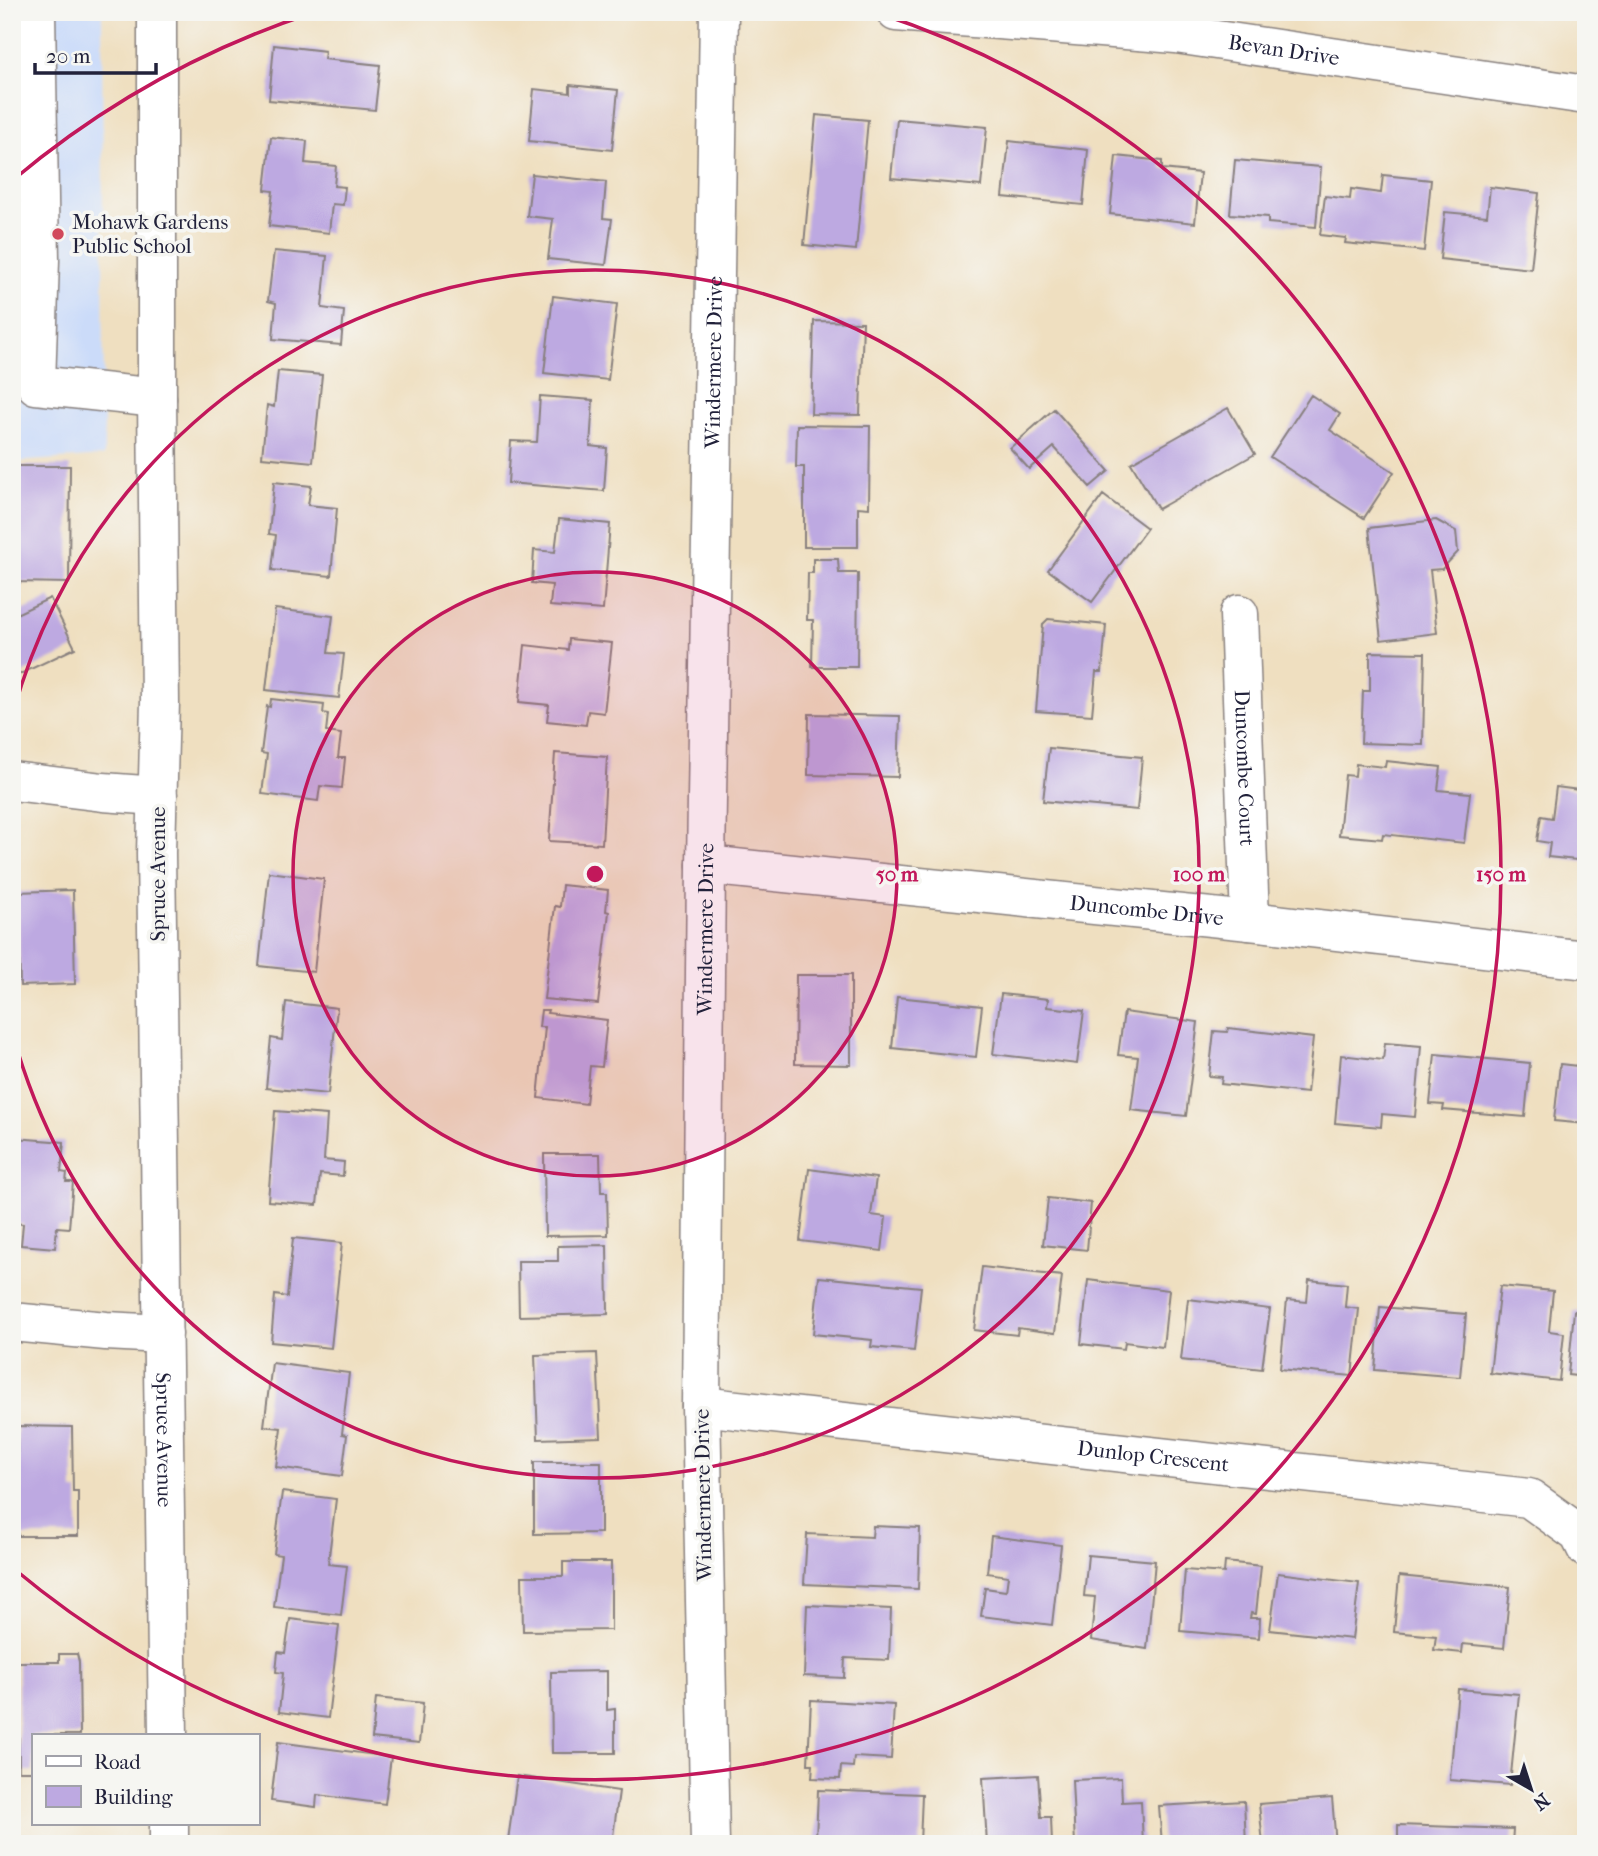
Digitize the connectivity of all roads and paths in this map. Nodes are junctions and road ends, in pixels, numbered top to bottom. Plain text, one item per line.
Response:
1 (36, 12) edge
2 (157, 12) edge
3 (719, 12) edge
4 (896, 12) edge
5 (1176, 23) edge
6 (1586, 95) edge
7 (26, 388) edge
8 (157, 398) junction
9 (1239, 614) dead end
10 (12, 781) edge
11 (158, 796) junction
12 (705, 865) junction
13 (1250, 921) junction
14 (1586, 960) edge
15 (12, 1322) edge
16 (163, 1334) junction
17 (701, 1406) junction
18 (1586, 1548) edge
19 (168, 1734) edge
20 (169, 1825) edge
21 (169, 1844) edge
22 (710, 1844) edge

1 - 7 street
2 - 8 street, Spruce Avenue
3 - 12 street, Windermere Drive
4 - 5 street, Bevan Drive
5 - 6 street, Bevan Drive
7 - 8 street
8 - 11 street, Spruce Avenue
9 - 13 street, Duncombe Court
10 - 11 street
11 - 16 street, Spruce Avenue
12 - 13 street, Duncombe Drive
12 - 17 street, Windermere Drive
13 - 14 street, Duncombe Drive
15 - 16 street
16 - 19 street, Spruce Avenue
17 - 18 street, Dunlop Crescent
17 - 22 street, Windermere Drive
20 - 21 street

